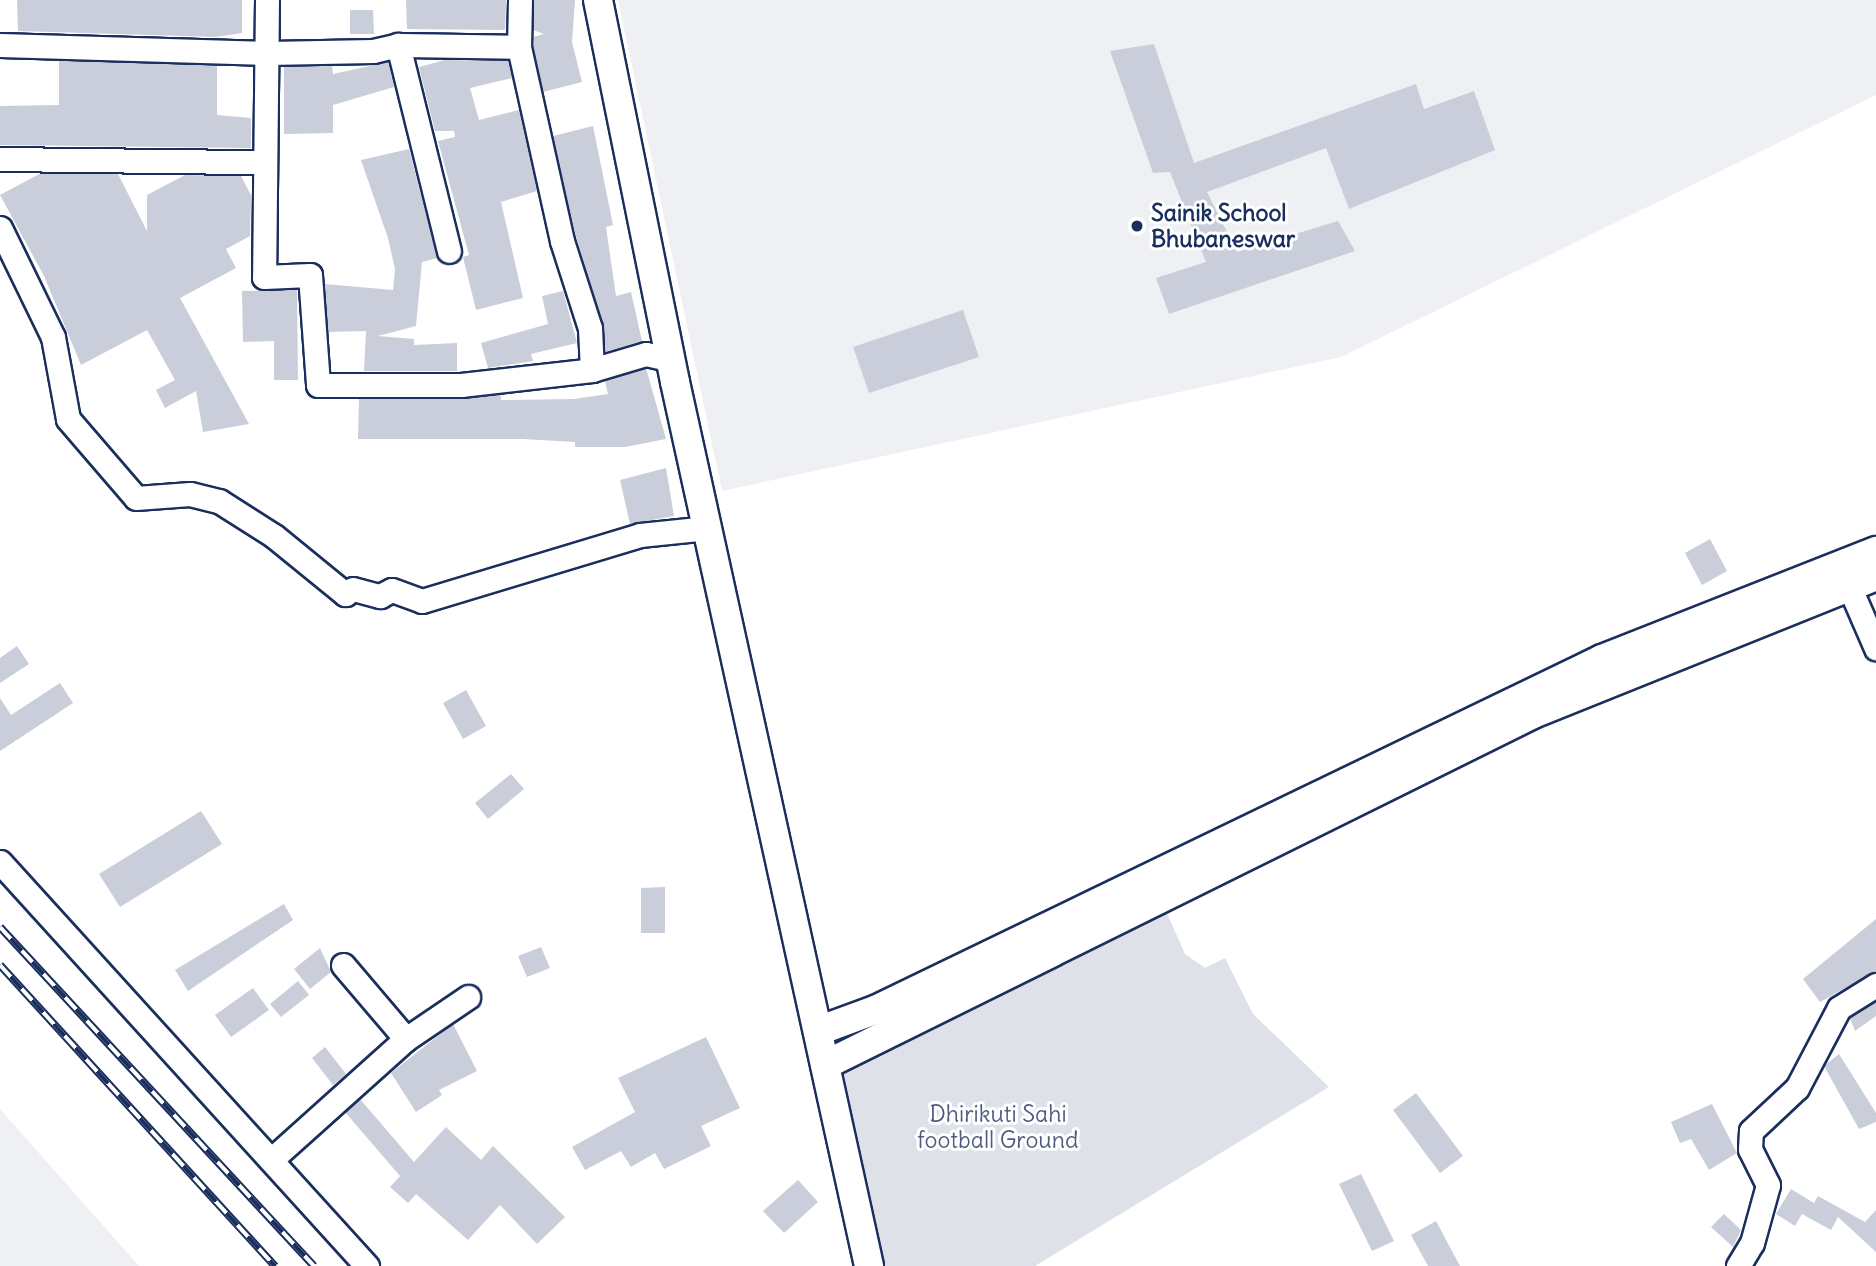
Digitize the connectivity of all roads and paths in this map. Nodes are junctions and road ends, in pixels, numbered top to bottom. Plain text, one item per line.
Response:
1 (267, 0) edge
2 (520, 0) edge
3 (598, 0) edge
4 (398, 45) junction
5 (0, 46) edge
6 (519, 47) junction
7 (268, 53) junction
8 (0, 159) edge
9 (263, 162) junction
10 (0, 228) edge
11 (449, 251) dead end
12 (671, 360) junction
13 (592, 370) junction
14 (708, 528) junction
15 (1876, 551) edge
16 (1876, 576) edge
17 (1849, 586) junction
18 (1876, 649) edge
19 (0, 862) edge
20 (343, 964) dead end
21 (1876, 985) edge
22 (468, 997) dead end
23 (818, 1031) junction
24 (406, 1039) junction
25 (825, 1066) junction
26 (271, 1160) junction
27 (368, 1266) edge
28 (869, 1266) edge
29 (1738, 1266) edge

1 - 7 street
2 - 6 street
3 - 12 street
4 - 6 street
4 - 7 street
4 - 11 street
5 - 7 street
6 - 13 street
7 - 9 street
8 - 9 street
9 - 13 street
10 - 14 street
12 - 13 street
12 - 14 street
14 - 23 street
15 - 23 street
16 - 17 street
17 - 18 street
17 - 25 street
19 - 26 street
20 - 24 street
21 - 29 street
22 - 24 street
23 - 25 street
24 - 26 street
25 - 28 street
26 - 27 street

